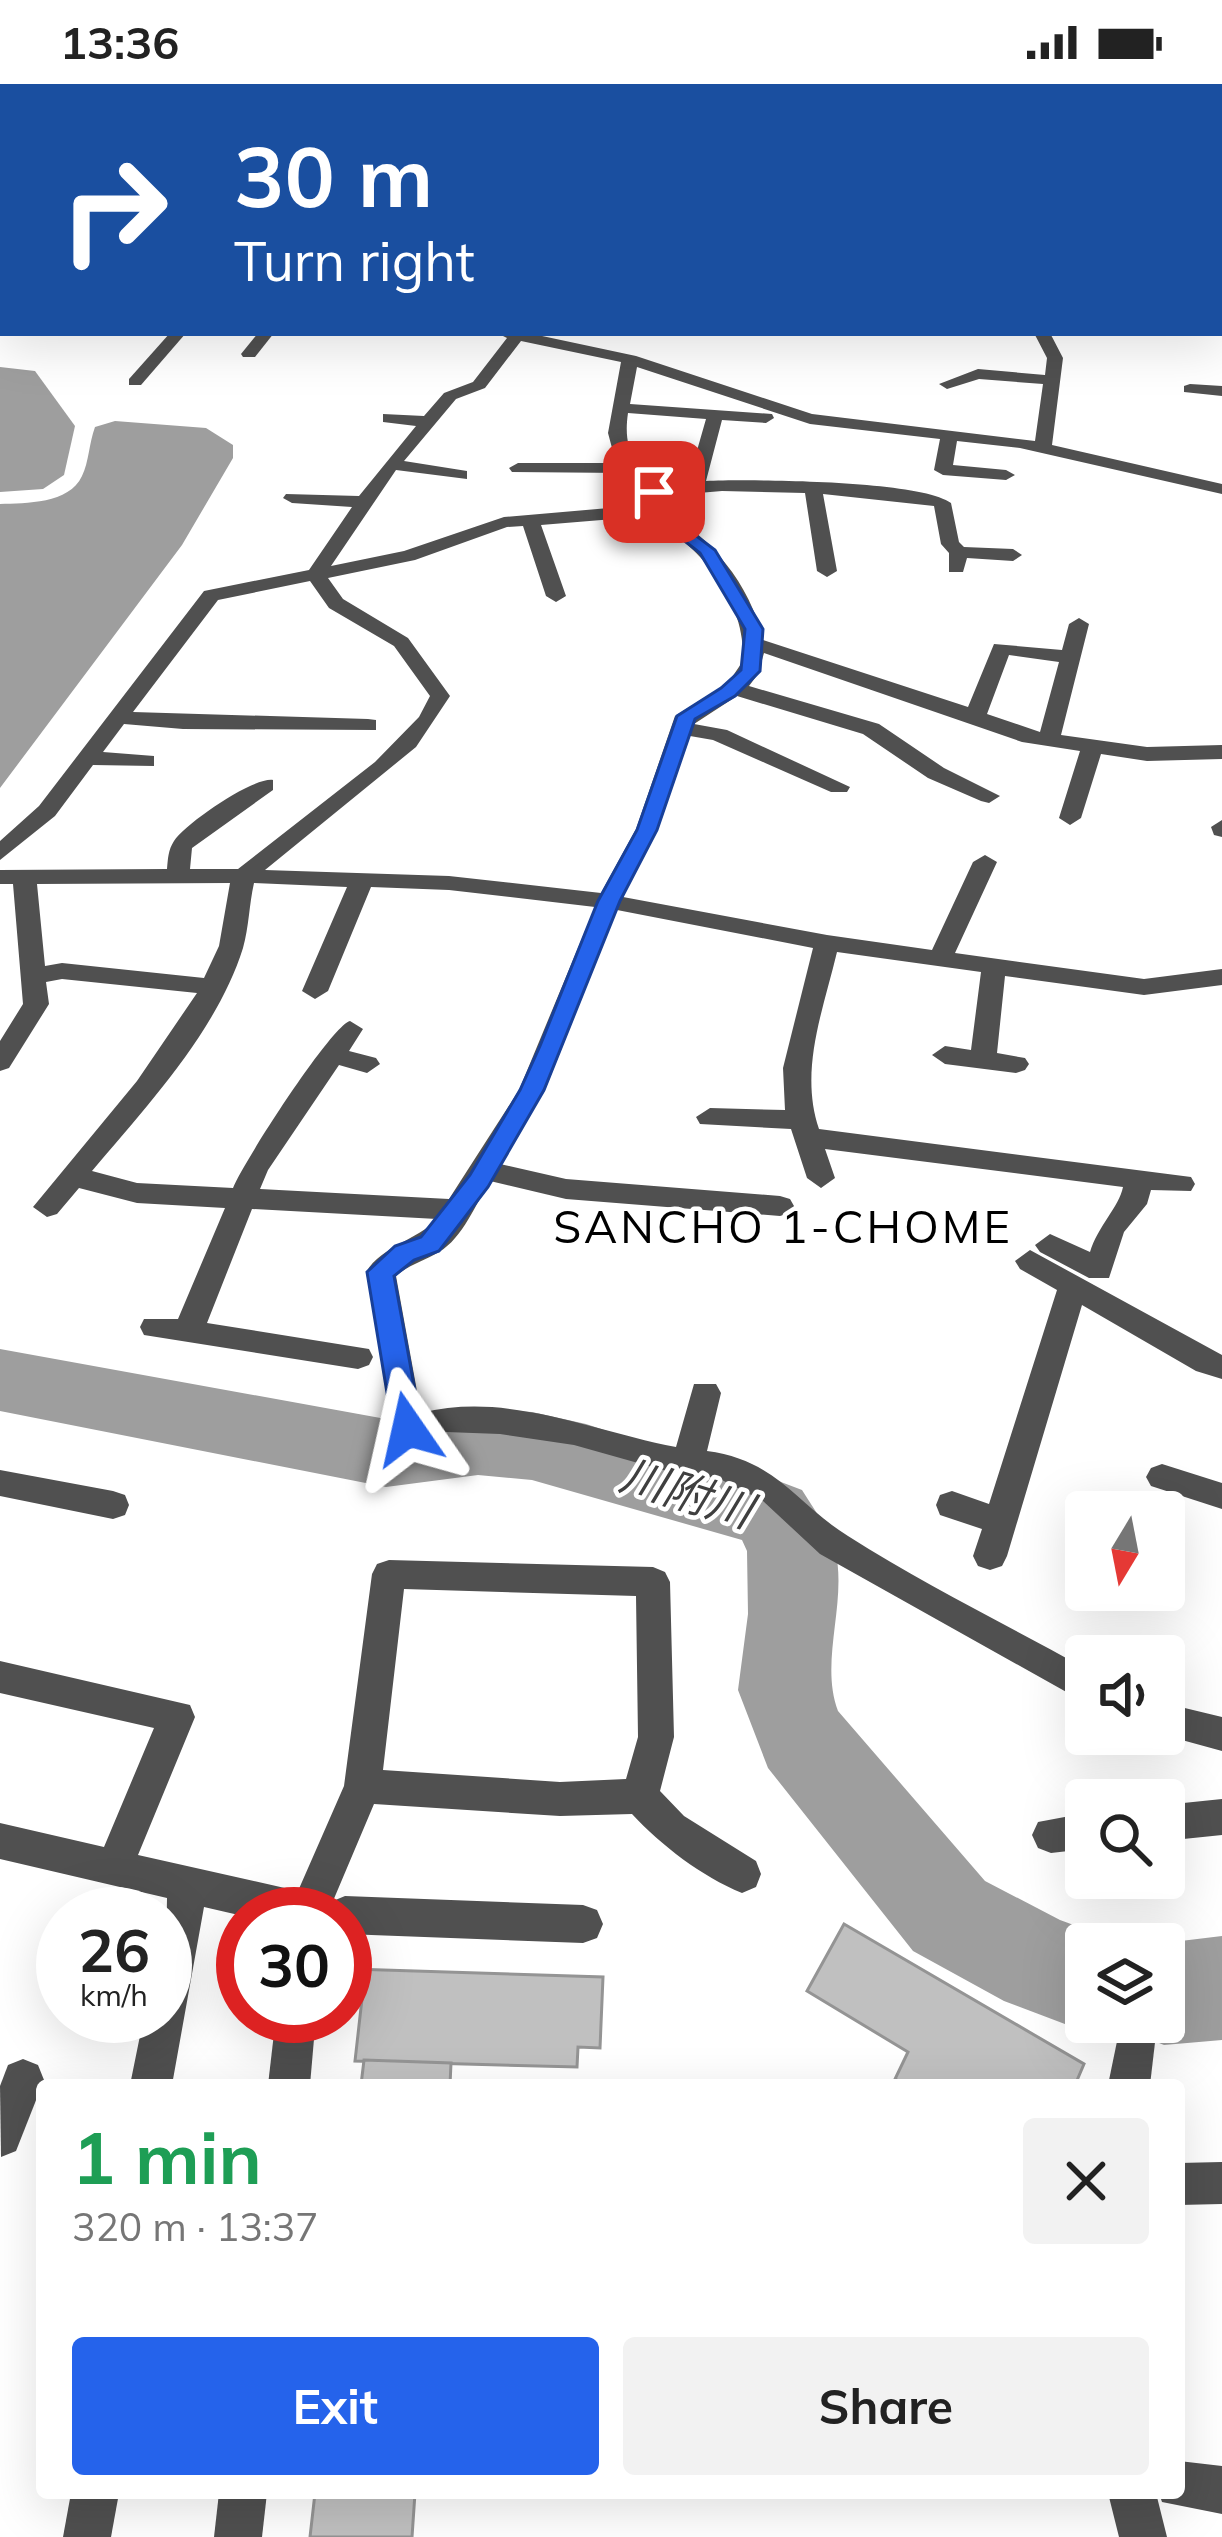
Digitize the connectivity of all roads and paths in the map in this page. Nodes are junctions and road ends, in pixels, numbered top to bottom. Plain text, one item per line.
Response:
1 (175, 336) edge
2 (264, 336) edge
3 (510, 336) edge
4 (1044, 336) edge
5 (554, 337) edge
6 (620, 348) edge
7 (249, 354) dead end
8 (1050, 380) junction
9 (161, 384) dead end
10 (946, 385) dead end
11 (1190, 389) dead end
12 (1222, 391) edge
13 (622, 408) junction
14 (715, 415) junction
15 (389, 418) dead end
16 (810, 419) junction
17 (430, 422) junction
18 (949, 436) junction
19 (1043, 447) junction
20 (395, 465) junction
21 (624, 468) junction
22 (518, 469) dead end
23 (461, 475) dead end
24 (1006, 475) dead end
25 (696, 485) junction
26 (813, 489) junction
27 (1222, 489) edge
28 (292, 498) dead end
29 (653, 501) junction
30 (364, 502) junction
31 (530, 520) junction
32 (1013, 555) dead end
33 (827, 571) dead end
34 (317, 572) junction
35 (546, 588) dead end
36 (1079, 624) dead end
37 (755, 644) junction
38 (1071, 658) junction
39 (733, 688) junction
40 (119, 717) junction
41 (975, 718) junction
42 (368, 725) dead end
43 (682, 728) junction
44 (1049, 740) junction
45 (1092, 746) junction
46 (1222, 752) edge
47 (88, 758) junction
48 (146, 761) dead end
49 (265, 785) dead end
50 (839, 787) dead end
51 (989, 796) dead end
52 (1070, 818) dead end
53 (0, 853) edge
54 (985, 862) dead end
55 (12, 876) edge
56 (178, 876) junction
57 (244, 876) junction
58 (362, 880) junction
59 (609, 901) junction
60 (827, 943) junction
61 (940, 958) junction
62 (994, 966) junction
63 (34, 976) junction
64 (1222, 977) edge
65 (212, 987) junction
66 (315, 991) dead end
67 (350, 1029) dead end
68 (332, 1055) junction
69 (945, 1055) dead end
70 (983, 1060) junction
71 (0, 1062) edge
72 (367, 1064) dead end
73 (1016, 1064) dead end
74 (710, 1117) dead end
75 (805, 1129) junction
76 (485, 1170) junction
77 (72, 1176) junction
78 (821, 1178) dead end
79 (1138, 1178) junction
80 (1181, 1184) dead end
81 (240, 1198) junction
82 (780, 1206) dead end
83 (47, 1207) dead end
84 (458, 1210) junction
85 (1072, 1286) junction
86 (155, 1327) dead end
87 (188, 1332) junction
88 (358, 1357) dead end
89 (1222, 1367) edge
90 (704, 1393) dead end
91 (688, 1462) junction
92 (1162, 1477) dead end
93 (0, 1483) edge
94 (1222, 1496) edge
95 (952, 1505) dead end
96 (89, 1508) dead end
97 (1001, 1522) junction
98 (990, 1556) dead end
99 (1065, 1675) edge
100 (0, 1677) edge
101 (1185, 1724) edge
102 (1222, 1734) edge
103 (362, 1786) junction
104 (640, 1796) junction
105 (1222, 1817) edge
106 (1185, 1821) edge
107 (0, 1840) edge
108 (114, 1868) junction
109 (742, 1874) dead end
110 (189, 1884) junction
111 (188, 1887) edge
112 (328, 1887) edge
113 (216, 1890) edge
114 (372, 1916) edge
115 (583, 1924) dead end
116 (159, 2043) edge
117 (293, 2043) edge
118 (1135, 2043) edge
119 (152, 2079) edge
120 (290, 2079) edge
121 (1130, 2079) edge
122 (22, 2080) edge
123 (1, 2136) edge
124 (1222, 2183) edge
125 (1185, 2184) edge
126 (1185, 2487) edge
127 (1222, 2490) edge
128 (94, 2499) edge
129 (242, 2499) edge
130 (1134, 2499) edge
131 (87, 2537) edge
132 (238, 2537) edge
133 (1143, 2537) edge

1 - 9 street
2 - 7 street
3 - 17 street
4 - 8 street
5 - 6 street
6 - 13 street
6 - 16 street
8 - 10 street
8 - 19 street
11 - 12 street
13 - 14 street
13 - 21 street
14 - 16 street
14 - 25 street
15 - 17 street
16 - 18 street
17 - 20 street
18 - 19 street
18 - 24 street
19 - 27 street
20 - 23 street
20 - 30 street
21 - 22 street
21 - 29 street
25 - 26 street
25 - 29 street
26 - 32 street
26 - 33 street
28 - 30 street
29 - 31 street
29 - 37 street
30 - 34 street
31 - 34 street
31 - 35 street
34 - 40 street
34 - 57 street
36 - 38 street
37 - 39 street
37 - 41 street
38 - 41 street
38 - 44 street
39 - 43 street
39 - 51 street
40 - 42 street
40 - 47 street
41 - 44 street
43 - 50 street
43 - 59 street
44 - 45 street
45 - 46 street
45 - 52 street
47 - 48 street
47 - 53 street
49 - 56 street
54 - 61 street
55 - 56 street
55 - 63 street
56 - 57 street
57 - 58 street
57 - 65 street
58 - 59 street
58 - 66 street
59 - 60 street
59 - 76 street
60 - 61 street
60 - 75 street
61 - 62 street
62 - 64 street
62 - 70 street
63 - 65 street
63 - 71 street
65 - 77 street
67 - 68 street
68 - 72 street
68 - 81 street
69 - 70 street
70 - 73 street
74 - 75 street
75 - 78 street
75 - 79 street
76 - 82 street
76 - 84 street
77 - 81 street
77 - 83 street
79 - 80 street
79 - 85 street
81 - 84 street
81 - 87 street
84 - 91 street
85 - 89 street
85 - 97 street
86 - 87 street
87 - 88 street
90 - 91 street
91 - 99 street
92 - 94 street
93 - 96 street
95 - 97 street
97 - 98 street
100 - 108 street
101 - 102 street
103 - 104 street
103 - 104 street
103 - 112 street
104 - 109 street
105 - 106 street
107 - 108 street
108 - 110 street
110 - 111 street
110 - 113 street
114 - 115 street
116 - 119 street
117 - 120 street
118 - 121 street
122 - 123 street
124 - 125 street
126 - 127 street
128 - 131 street
129 - 132 street
130 - 133 street

